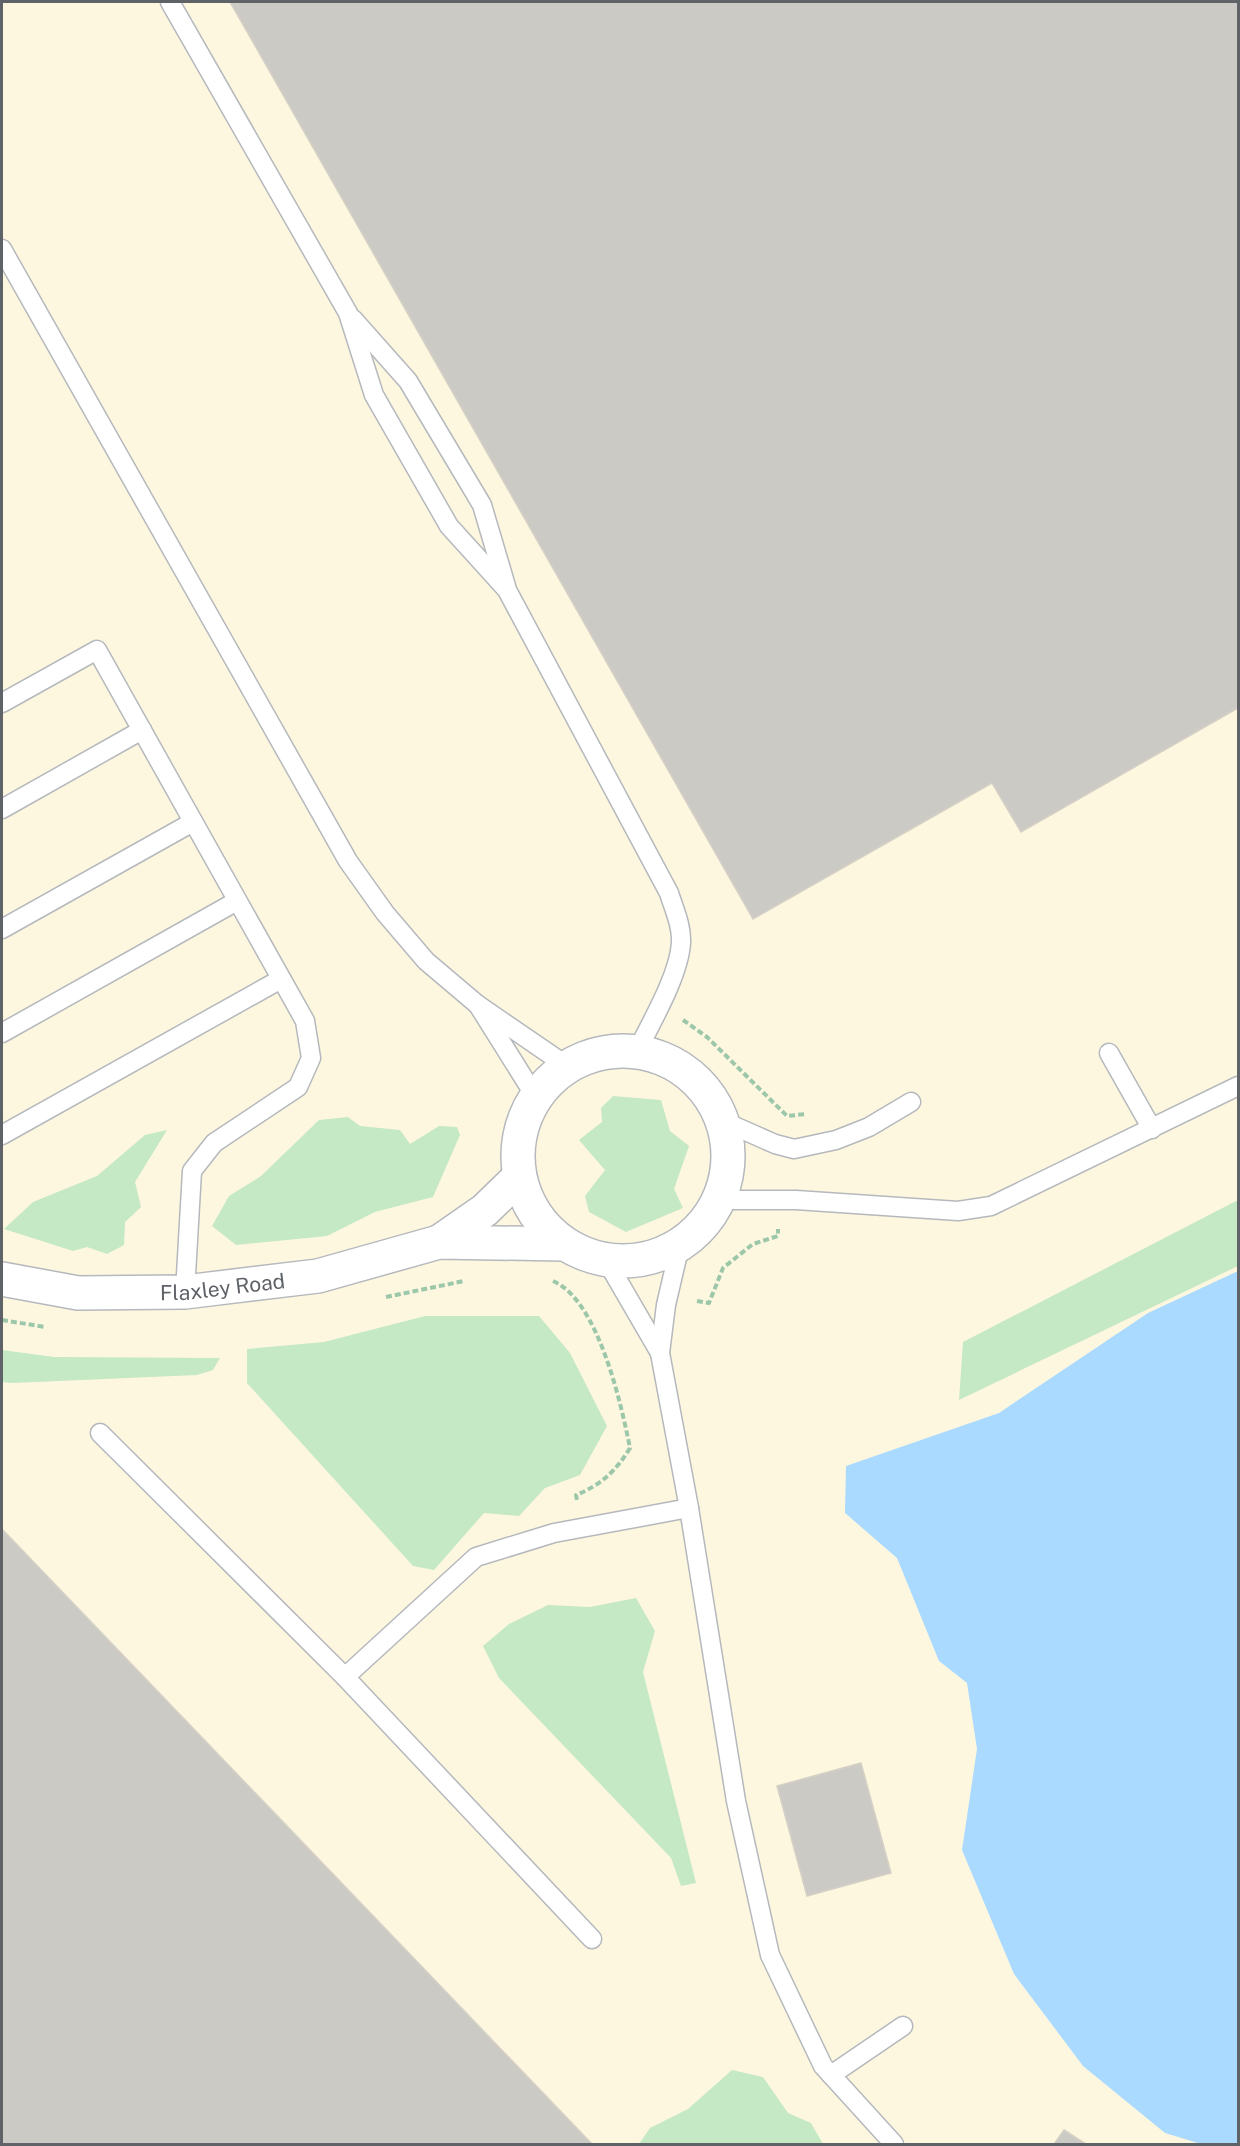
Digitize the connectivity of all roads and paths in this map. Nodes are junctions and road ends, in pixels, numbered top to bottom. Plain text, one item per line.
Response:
1 (170, 2) edge
2 (2, 249) edge
3 (348, 313) junction
4 (507, 590) junction
5 (2, 703) edge
6 (142, 730) junction
7 (2, 809) edge
8 (193, 822) junction
9 (237, 901) junction
10 (2, 929) edge
11 (281, 979) junction
12 (478, 1005) junction
13 (678, 1017) dead end
14 (2, 1033) edge
15 (637, 1051) junction
16 (1109, 1053) dead end
17 (567, 1066) junction
18 (1239, 1086) edge
19 (535, 1096) junction
20 (911, 1102) dead end
21 (813, 1114) dead end
22 (723, 1121) junction
23 (1152, 1129) junction
24 (2, 1135) edge
25 (519, 1177) junction
26 (720, 1200) junction
27 (778, 1221) dead end
28 (439, 1242) junction
29 (564, 1244) junction
30 (680, 1245) junction
31 (606, 1260) junction
32 (2, 1279) edge
33 (468, 1280) dead end
34 (551, 1280) dead end
35 (185, 1292) junction
36 (377, 1299) dead end
37 (693, 1300) dead end
38 (2, 1320) edge
39 (47, 1327) dead end
40 (660, 1353) junction
41 (100, 1433) dead end
42 (576, 1495) dead end
43 (688, 1508) junction
44 (345, 1677) junction
45 (592, 1939) dead end
46 (903, 2026) dead end
47 (831, 2075) junction
48 (894, 2145) edge

1 - 3 lane
2 - 12 lane
3 - 4 lane
3 - 4 lane
4 - 15 lane
5 - 6 lane
6 - 7 lane
6 - 8 lane
8 - 9 lane
8 - 10 lane
9 - 11 lane
9 - 14 lane
11 - 24 lane
11 - 35 lane
12 - 17 lane
12 - 19 lane
13 - 21 path
15 - 17 street
15 - 22 street
16 - 23 lane
17 - 19 street
18 - 23 lane
19 - 25 street
20 - 22 lane
22 - 26 street
23 - 26 lane
25 - 28 street
25 - 29 street
26 - 30 street
27 - 37 path
28 - 29 street
28 - 35 street, Flaxley Road
29 - 31 street
30 - 31 street
30 - 40 lane
31 - 40 lane
32 - 35 street, Flaxley Road
33 - 36 path
34 - 42 path
38 - 39 path
40 - 43 lane
41 - 44 lane
43 - 44 lane
43 - 47 lane
44 - 45 lane
46 - 47 lane
47 - 48 lane

